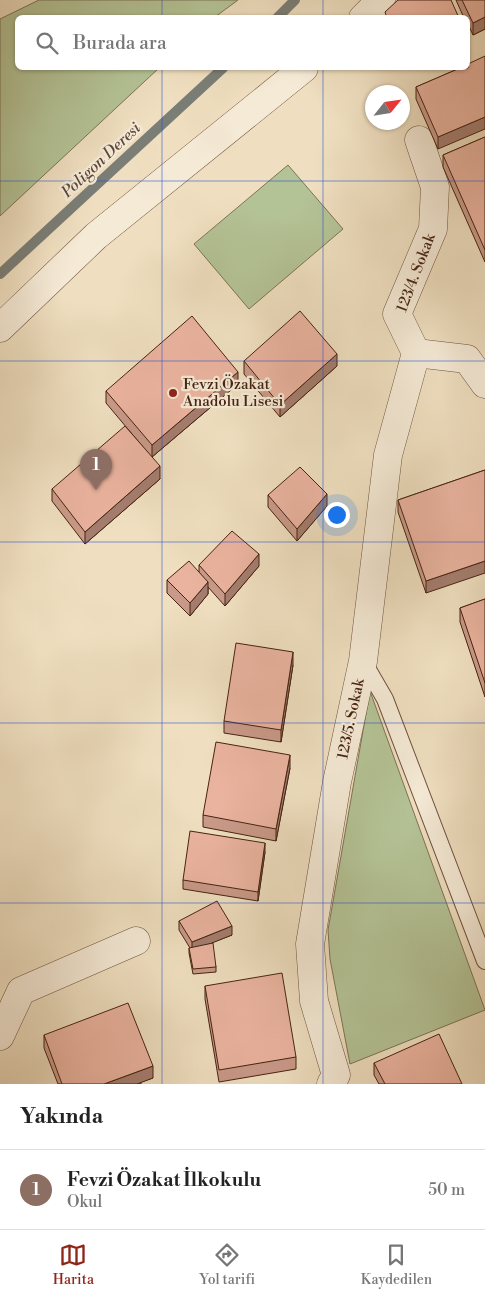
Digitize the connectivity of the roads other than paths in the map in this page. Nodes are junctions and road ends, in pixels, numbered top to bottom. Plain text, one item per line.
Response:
1 (381, 0) edge
2 (366, 15) edge
3 (302, 70) edge
4 (419, 140) dead end
5 (0, 328) edge
6 (416, 353) junction
7 (485, 384) edge
8 (363, 661) junction
9 (136, 941) dead end
10 (485, 961) edge
11 (0, 1036) edge
12 (332, 1084) edge

1 - 2 street
3 - 5 street
4 - 6 street, 123/4. Sokak
6 - 7 street
6 - 8 street, 123/5. Sokak
8 - 10 lane
8 - 12 street, 123/5. Sokak
9 - 11 street

